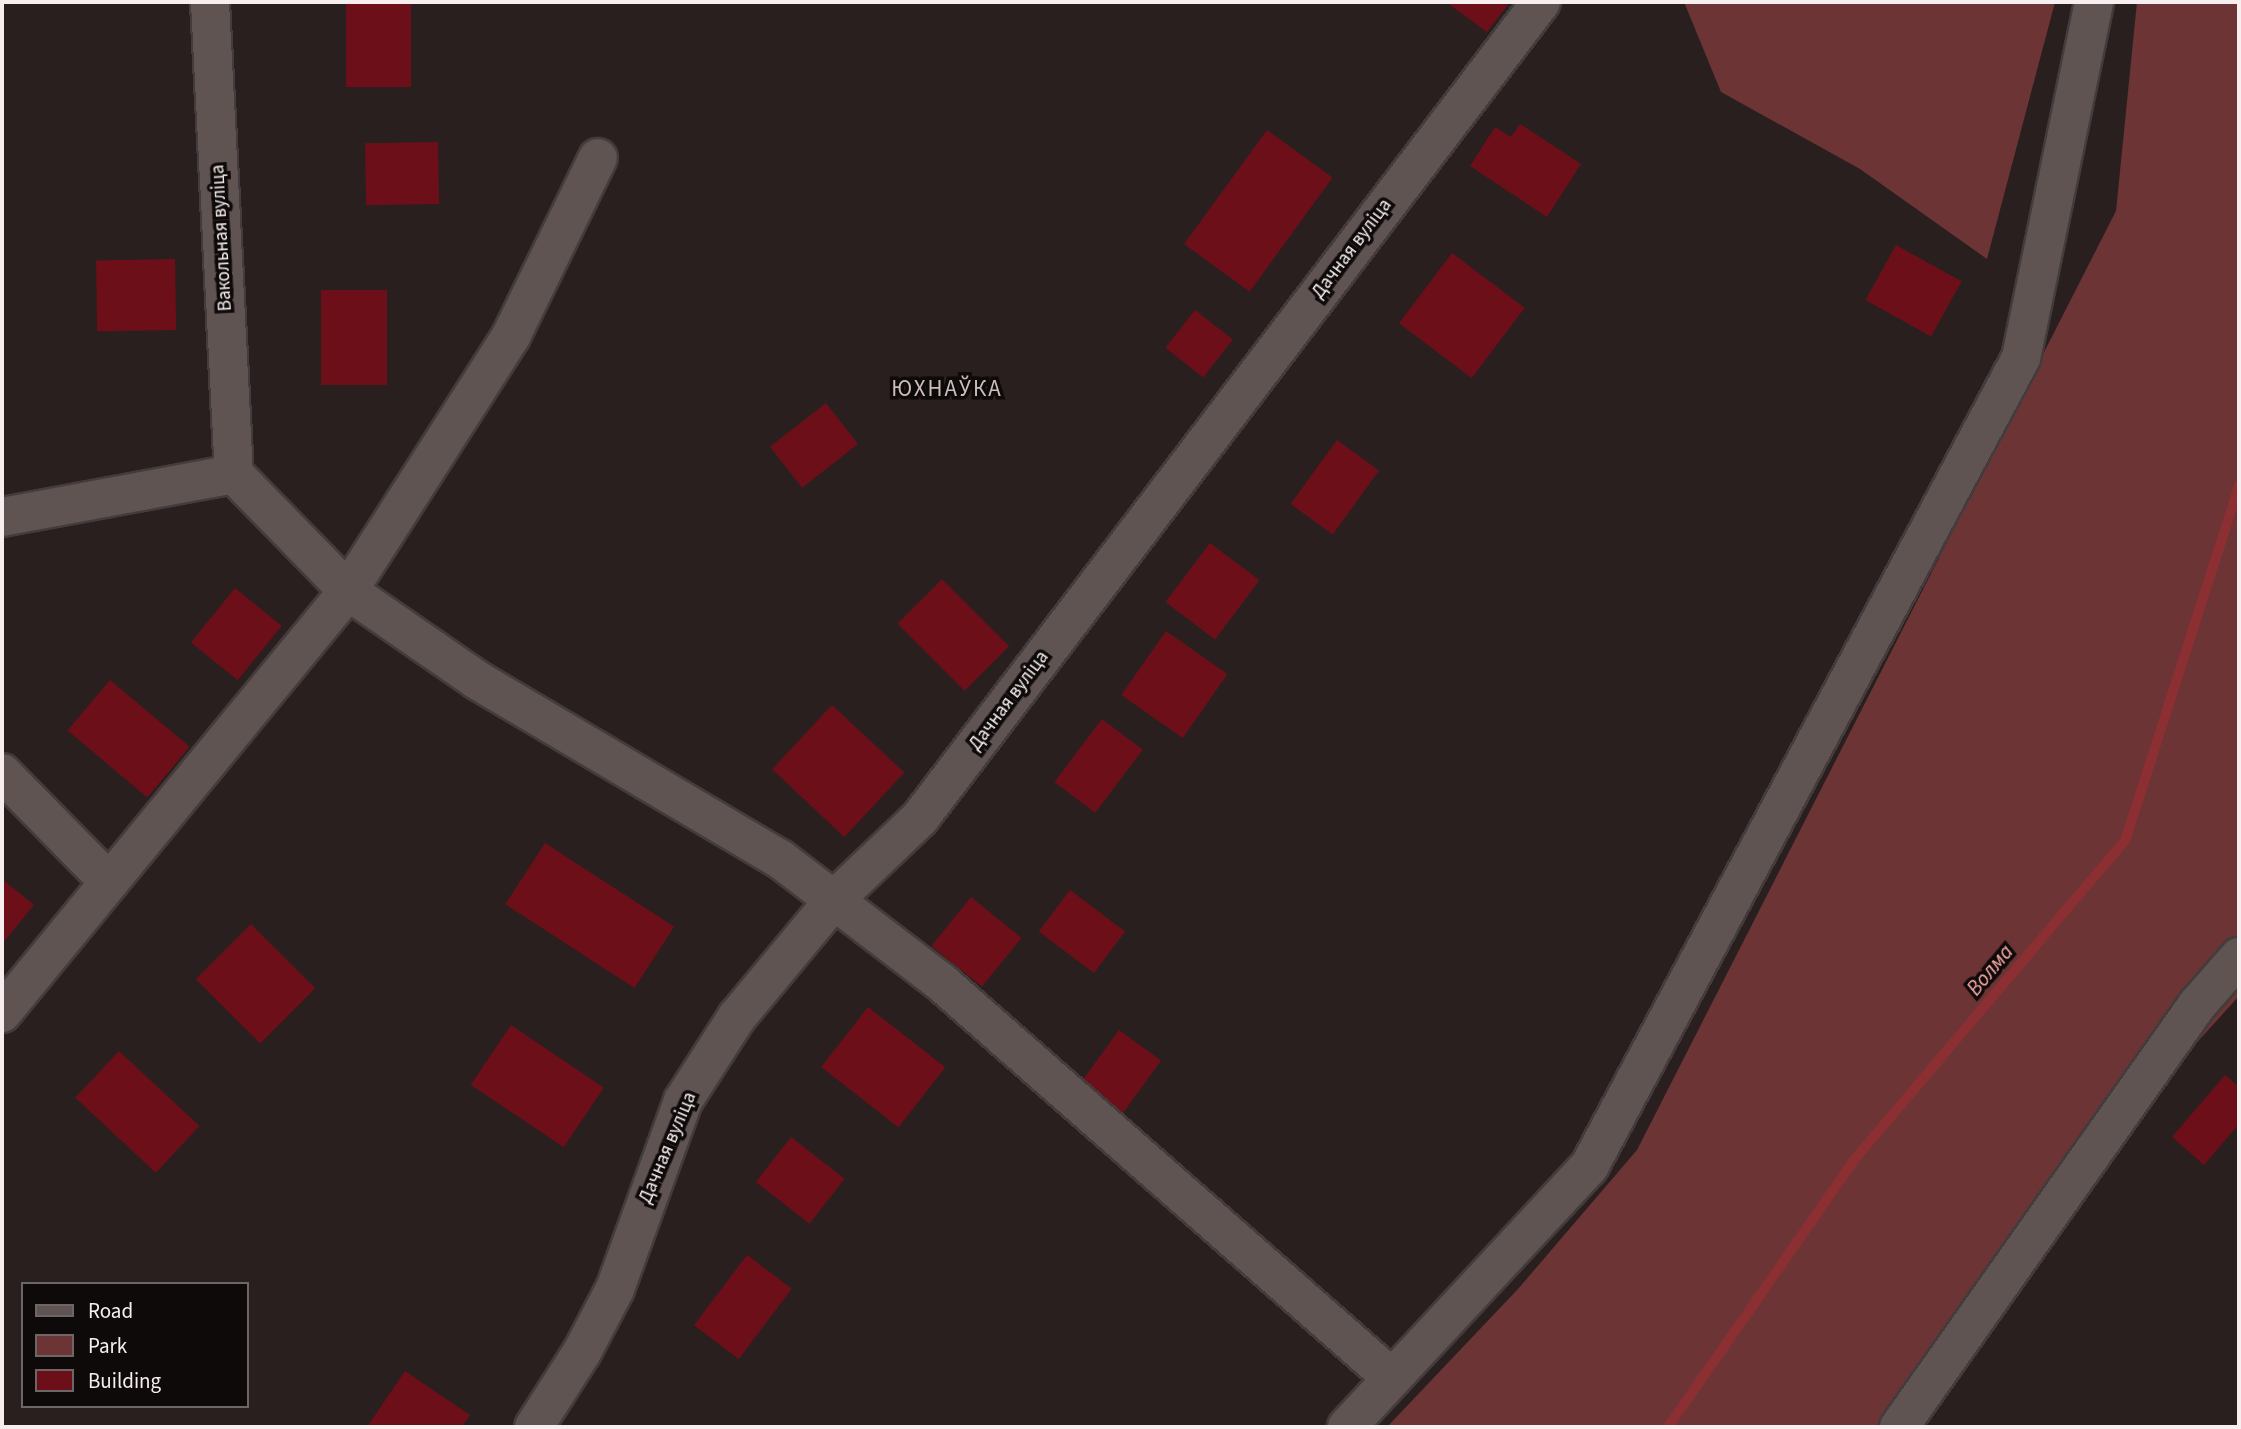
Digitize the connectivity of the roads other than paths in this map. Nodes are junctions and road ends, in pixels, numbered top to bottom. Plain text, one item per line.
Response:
1 (210, 2) edge
2 (1541, 2) edge
3 (2094, 2) edge
4 (598, 158) dead end
5 (234, 474) junction
6 (2, 517) edge
7 (348, 591) junction
8 (2, 773) edge
9 (108, 880) junction
10 (834, 900) junction
11 (2239, 957) edge
12 (2, 1013) edge
13 (1392, 1378) junction
14 (534, 1427) edge
15 (1347, 1427) edge
16 (1899, 1427) edge

1 - 5 street, Вакольная вуліца
2 - 10 street, Дачная вуліца
3 - 13 street
4 - 7 street
5 - 6 street
5 - 7 street
7 - 9 street
7 - 10 street
8 - 9 street
9 - 12 street
10 - 13 street
10 - 14 street, Дачная вуліца
11 - 16 street
13 - 15 street

